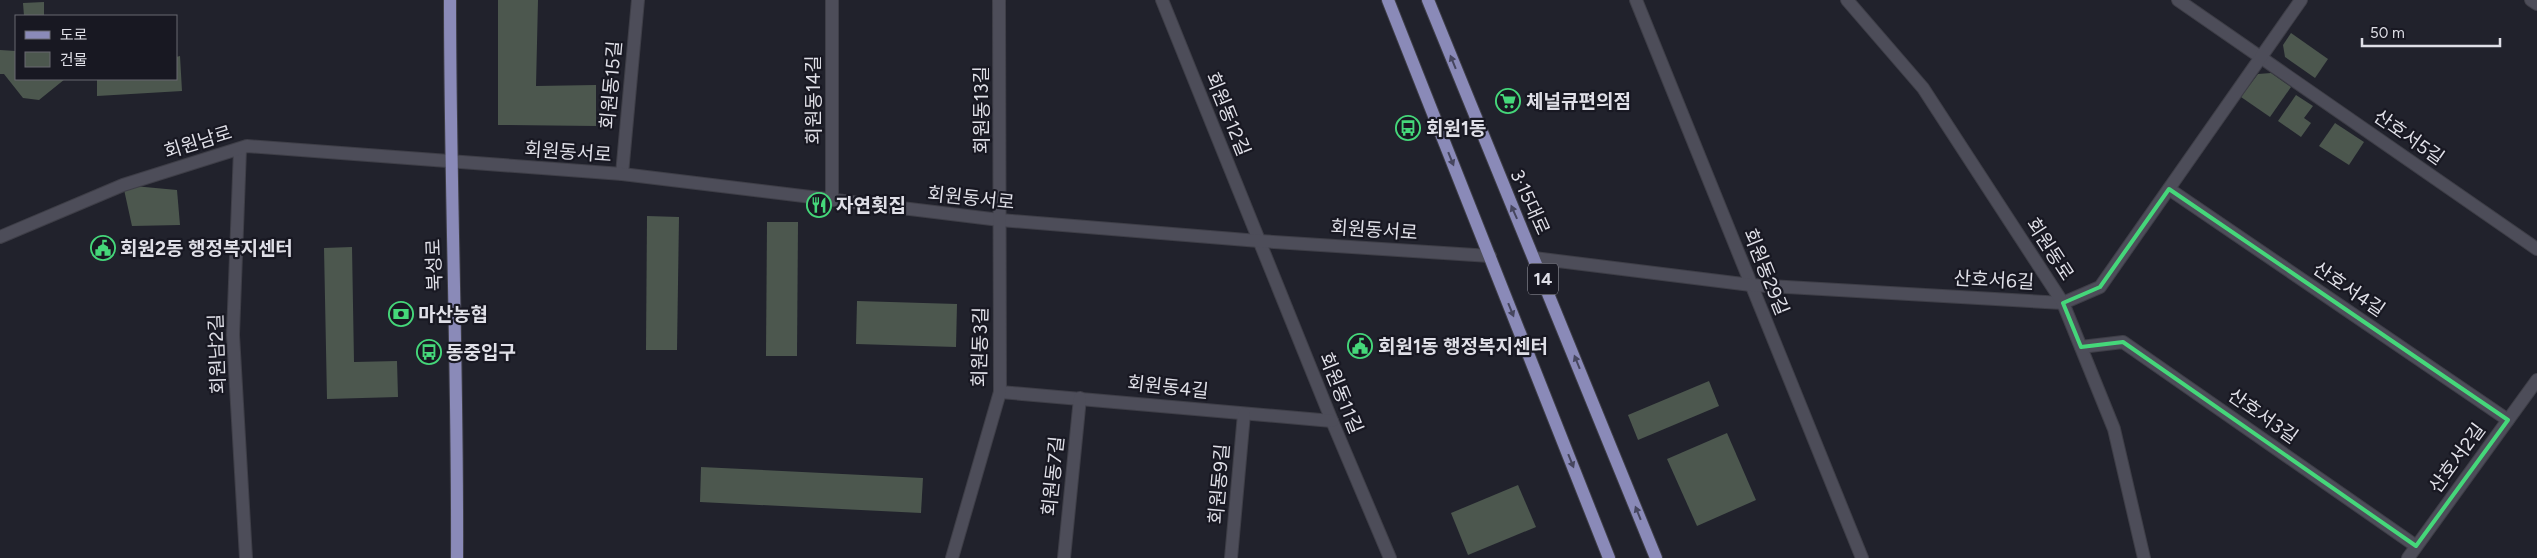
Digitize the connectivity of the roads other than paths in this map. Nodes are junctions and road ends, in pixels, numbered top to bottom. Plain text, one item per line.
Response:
1 (450, 0) edge
2 (638, 0) edge
3 (832, 0) edge
4 (999, 0) edge
5 (1162, 0) edge
6 (1388, 0) edge
7 (1428, 0) edge
8 (1636, 0) edge
9 (1847, 0) edge
10 (2178, 0) edge
11 (2302, 0) edge
12 (2531, 0) edge
13 (2537, 4) edge
14 (2260, 57) junction
15 (240, 149) junction
16 (450, 163) junction
17 (622, 174) junction
18 (2168, 188) junction
19 (832, 200) junction
20 (1000, 220) junction
21 (0, 237) edge
22 (1259, 241) junction
23 (2537, 249) edge
24 (1490, 256) junction
25 (1534, 258) junction
26 (1751, 285) junction
27 (2063, 303) junction
28 (2081, 347) junction
29 (2537, 380) edge
30 (1000, 392) junction
31 (1080, 398) junction
32 (1244, 414) junction
33 (2508, 420) junction
34 (1332, 421) junction
35 (2416, 546) junction
36 (246, 558) edge
37 (457, 558) edge
38 (952, 558) edge
39 (1064, 558) edge
40 (1231, 558) edge
41 (1390, 558) edge
42 (1609, 558) edge
43 (1656, 558) edge
44 (1862, 558) edge
45 (2144, 558) edge
46 (2408, 558) edge

1 - 16 main road, 북성로
2 - 17 street, 회원동15길
3 - 19 street, 회원동14길
4 - 20 street, 회원동13길
5 - 22 street, 회원동12길
6 -> 24 main road, 14
25 -> 7 main road, 3·15대로 / 14
8 - 26 street, 회원동29길
9 - 27 street, 회원동로
10 - 14 street, 산호서5길
11 - 14 street, 산호서6길
12 - 13 street
14 - 18 street, 산호서6길
14 - 23 street, 산호서5길
15 - 16 street, 회원남로
15 - 21 street, 회원남로
15 - 36 street, 회원남2길
16 - 17 street, 회원동서로
16 - 37 main road, 북성로
17 - 19 street, 회원동서로
18 - 27 street, 산호서6길
18 - 33 street, 산호서4길
19 - 20 street, 회원동서로
20 - 22 street, 회원동서로
20 - 30 street, 회원동3길
22 - 24 street, 회원동서로
22 - 34 street, 회원동11길
24 -> 42 main road, 14
25 - 26 street, 산호서6길
43 -> 25 main road, 3·15대로 / 14
26 - 27 street, 산호서6길
26 - 44 street, 회원동29길
27 - 28 street, 회원동로
28 - 35 street, 산호서3길
28 - 45 street, 회원동로
29 - 33 street, 산호서2길
30 - 31 street, 회원동4길
30 - 38 street, 회원동3길
31 - 32 street, 회원동4길
31 - 39 street, 회원동7길
32 - 34 street, 회원동4길
32 - 40 street, 회원동9길
33 - 35 street, 산호서2길
34 - 41 street, 회원동11길
35 - 46 street, 산호서2길

